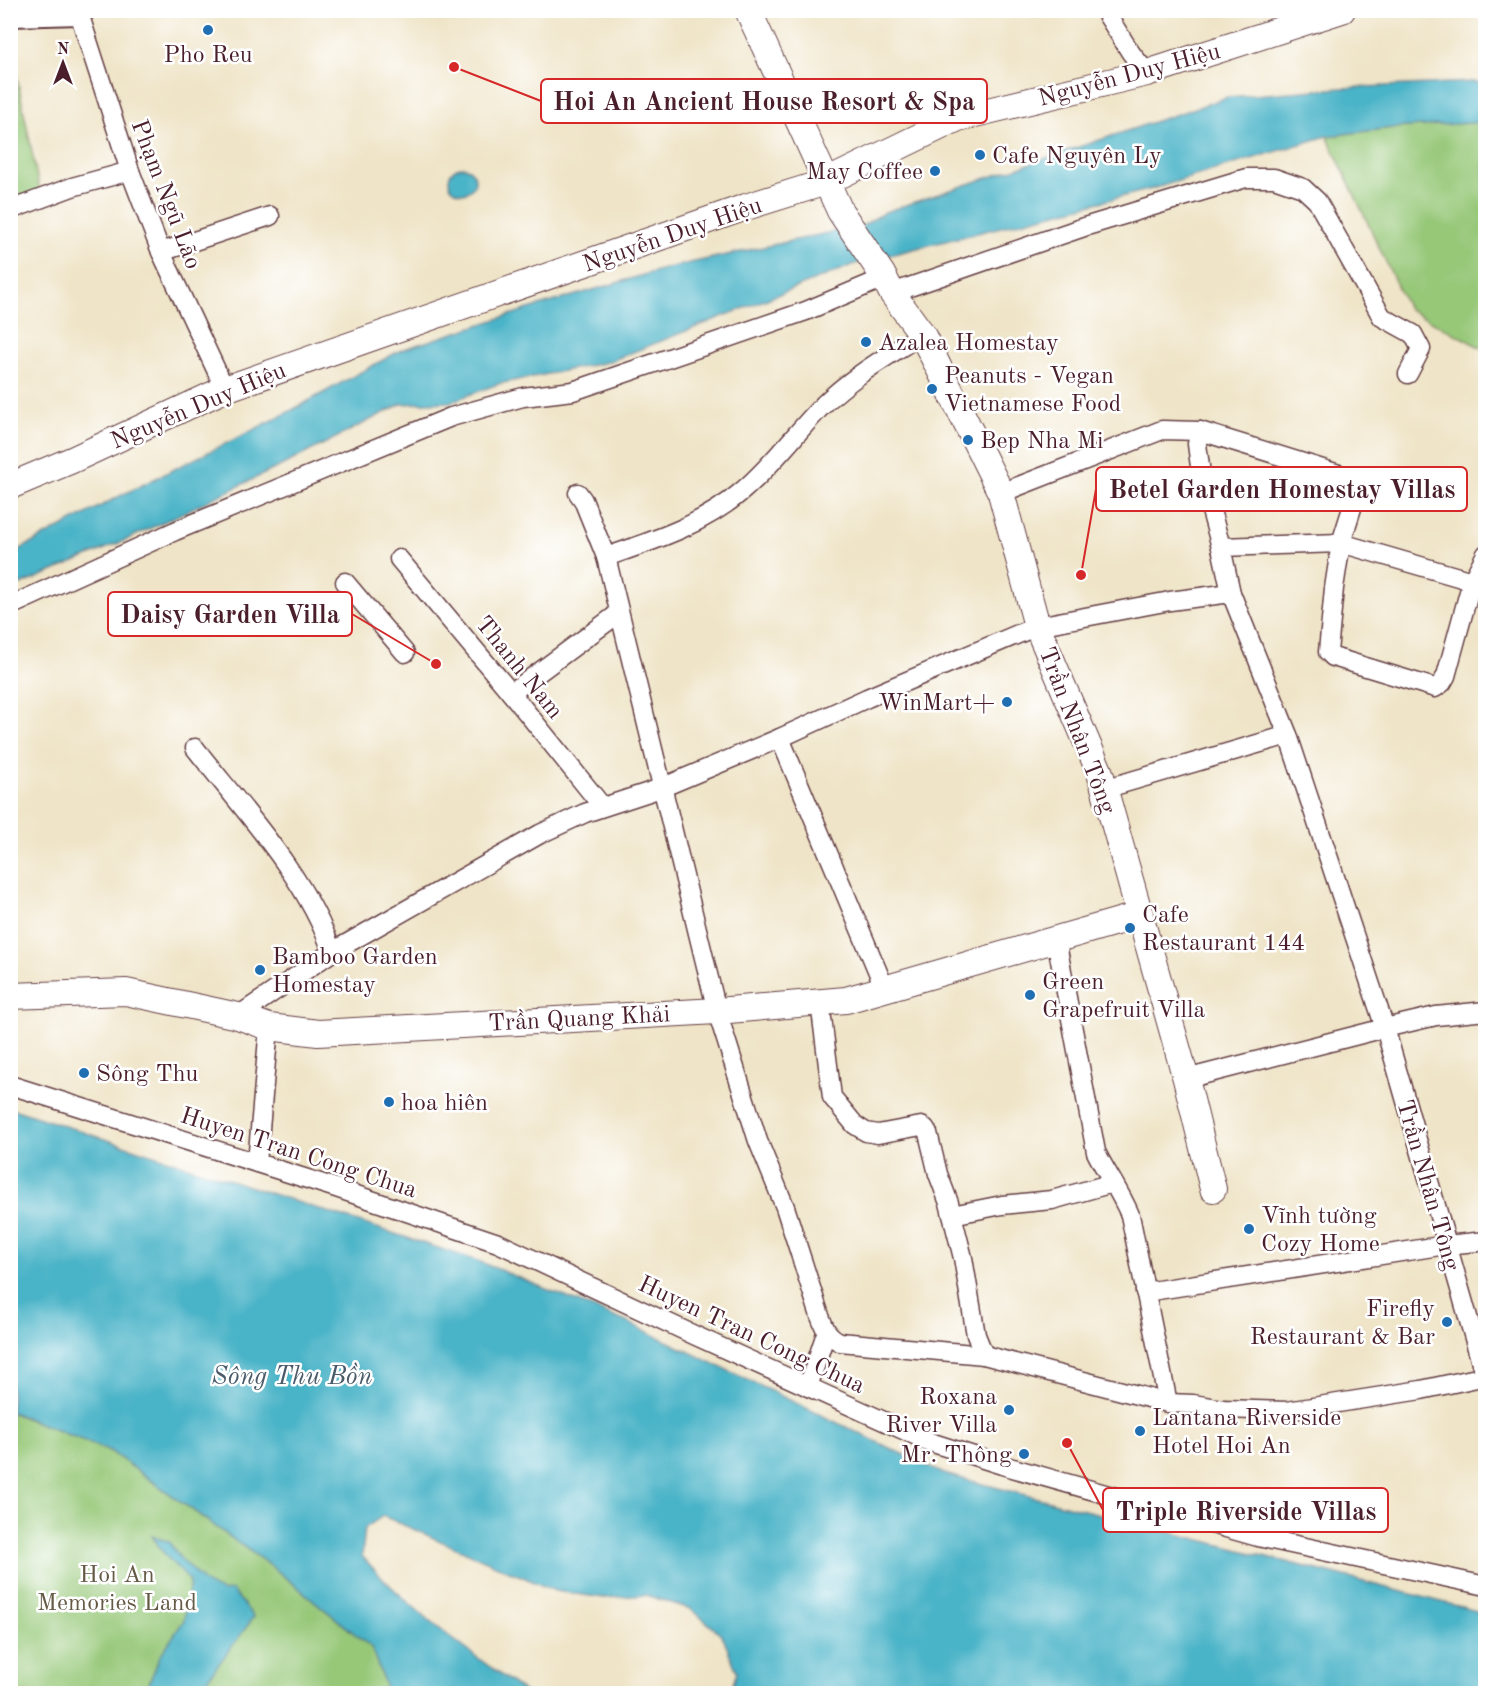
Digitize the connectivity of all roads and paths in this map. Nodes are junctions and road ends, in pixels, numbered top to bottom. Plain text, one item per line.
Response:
1 (748, 10) edge
2 (1104, 10) edge
3 (1342, 10) edge
4 (79, 11) edge
5 (10, 12) edge
6 (1147, 73) junction
7 (130, 171) junction
8 (826, 182) junction
9 (10, 210) edge
10 (270, 216) dead end
11 (161, 252) junction
12 (886, 282) junction
13 (922, 334) junction
14 (1408, 374) dead end
15 (225, 388) junction
16 (1200, 431) junction
17 (10, 486) edge
18 (578, 493) dead end
19 (1001, 493) junction
20 (1341, 543) junction
21 (1221, 547) junction
22 (1485, 554) edge
23 (606, 557) junction
24 (399, 559) dead end
25 (1472, 581) junction
26 (345, 582) dead end
27 (1231, 593) junction
28 (12, 602) edge
29 (619, 613) junction
30 (1038, 626) junction
31 (405, 653) dead end
32 (511, 693) junction
33 (1288, 735) junction
34 (780, 738) junction
35 (195, 748) dead end
36 (661, 788) junction
37 (1104, 789) junction
38 (602, 806) junction
39 (1140, 915) junction
40 (1056, 939) junction
41 (332, 952) junction
42 (885, 989) junction
43 (10, 996) edge
44 (820, 1002) junction
45 (717, 1011) junction
46 (1485, 1011) edge
47 (238, 1016) junction
48 (269, 1027) junction
49 (1385, 1028) junction
50 (1186, 1079) junction
51 (10, 1085) edge
52 (257, 1163) junction
53 (1113, 1183) junction
54 (1212, 1189) dead end
55 (952, 1215) junction
56 (1485, 1241) edge
57 (1446, 1245) junction
58 (1145, 1292) junction
59 (826, 1333) junction
60 (984, 1355) junction
61 (1485, 1378) edge
62 (808, 1387) junction
63 (1168, 1403) junction
64 (1485, 1586) edge

1 - 8 street
2 - 6 street
3 - 6 street, Nguyễn Duy Hiệu
4 - 5 main road
4 - 7 street, Phạm Ngũ Lão
6 - 8 street, Nguyễn Duy Hiệu
7 - 9 street
7 - 11 street, Phạm Ngũ Lão
8 - 12 street, Trần Nhân Tông
8 - 15 street, Nguyễn Duy Hiệu
10 - 11 street
11 - 15 street, Phạm Ngũ Lão
12 - 13 street, Trần Nhân Tông
12 - 14 street
12 - 28 street
13 - 19 street, Trần Nhân Tông
13 - 23 street
15 - 17 street, Nguyễn Duy Hiệu
16 - 19 street
16 - 20 street
16 - 21 street, Trần Nhân Tông
18 - 23 street
19 - 30 street, Trần Nhân Tông
20 - 21 street
20 - 25 street
20 - 25 street
21 - 27 street, Trần Nhân Tông
22 - 25 street
23 - 29 street
24 - 32 street, Thanh Nam
26 - 31 street
27 - 30 street
27 - 33 street, Trần Nhân Tông
29 - 32 street
29 - 36 street
30 - 34 street
30 - 37 street, Trần Nhân Tông
32 - 38 street, Thanh Nam
33 - 37 street
33 - 49 street, Trần Nhân Tông
34 - 36 street
34 - 42 street
35 - 41 street
36 - 38 street
36 - 45 street
37 - 39 street, Trần Nhân Tông
38 - 41 street
39 - 40 street, Trần Quang Khải
39 - 50 street, Trần Nhân Tông
40 - 42 street, Trần Quang Khải
40 - 53 street
41 - 47 street
42 - 44 street, Trần Quang Khải
43 - 47 street, Trần Quang Khải
44 - 45 street, Trần Quang Khải
44 - 55 street
45 - 48 street, Trần Quang Khải
45 - 59 street
46 - 49 street
47 - 48 street, Trần Quang Khải
48 - 52 street
49 - 50 street
49 - 57 street, Trần Nhân Tông
50 - 54 street, Trần Nhân Tông
51 - 52 street, Huyen Tran Cong Chua
52 - 62 street, Huyen Tran Cong Chua
53 - 55 street
53 - 58 street
55 - 60 street
56 - 57 street
57 - 58 street
57 - 61 street, Trần Nhân Tông
58 - 63 street
59 - 60 street
59 - 62 street
60 - 63 street
61 - 63 street
62 - 64 street, Huyen Tran Cong Chua

